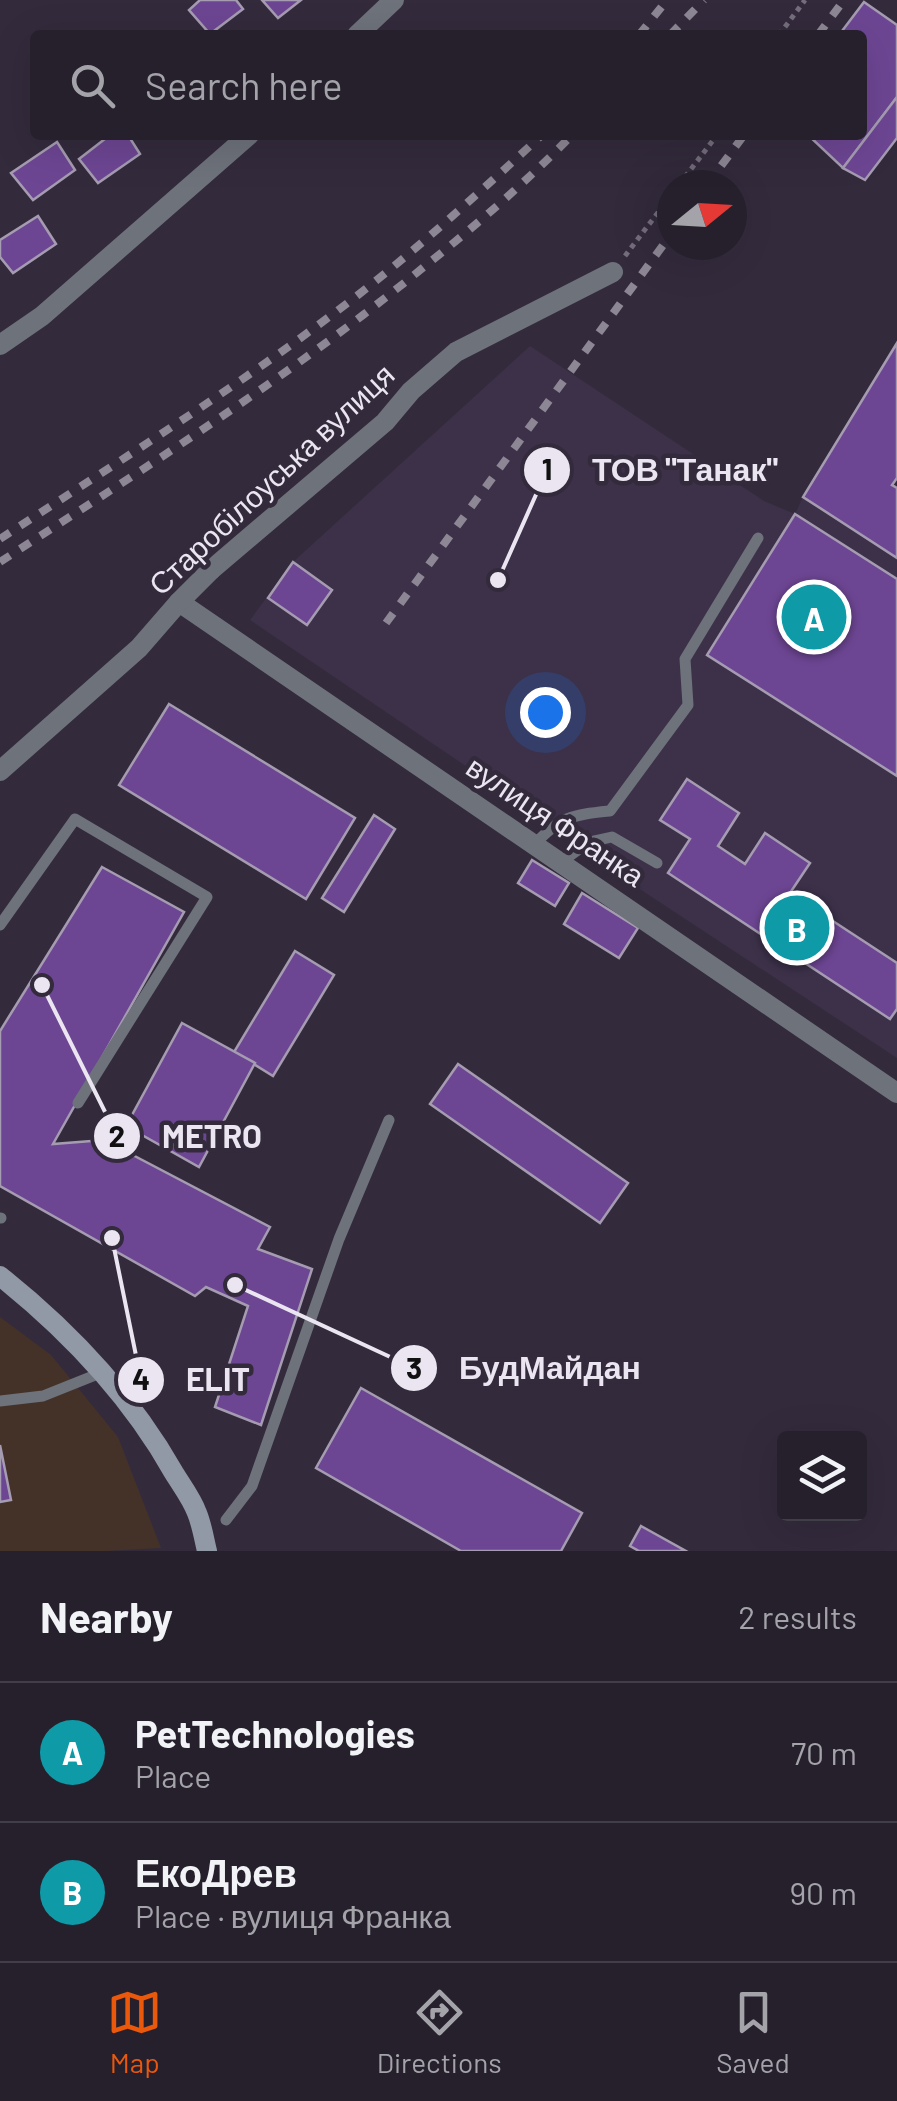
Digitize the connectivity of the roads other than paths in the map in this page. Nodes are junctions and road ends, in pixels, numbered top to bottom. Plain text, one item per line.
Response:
1 (394, 0) edge
2 (363, 30) edge
3 (243, 140) edge
4 (612, 272) road end
5 (0, 345) edge
6 (758, 538) dead end
7 (178, 602) junction
8 (0, 771) edge
9 (534, 845) junction
10 (561, 862) junction
11 (656, 863) dead end
12 (0, 926) edge
13 (897, 1092) edge
14 (78, 1103) dead end
15 (389, 1120) dead end
16 (0, 1276) edge
17 (103, 1372) junction
18 (0, 1401) edge
19 (226, 1520) dead end
20 (207, 1551) edge

1 - 2 street
3 - 5 street
4 - 7 street, Старобілоуська вулиця
6 - 9 lane
7 - 8 street, Старобілоуська вулиця
7 - 9 street, вулиця Франка
9 - 10 street, вулиця Франка
10 - 11 lane
10 - 13 street, вулиця Франка
12 - 14 lane
15 - 19 lane
16 - 17 main road
17 - 18 lane
17 - 20 main road

